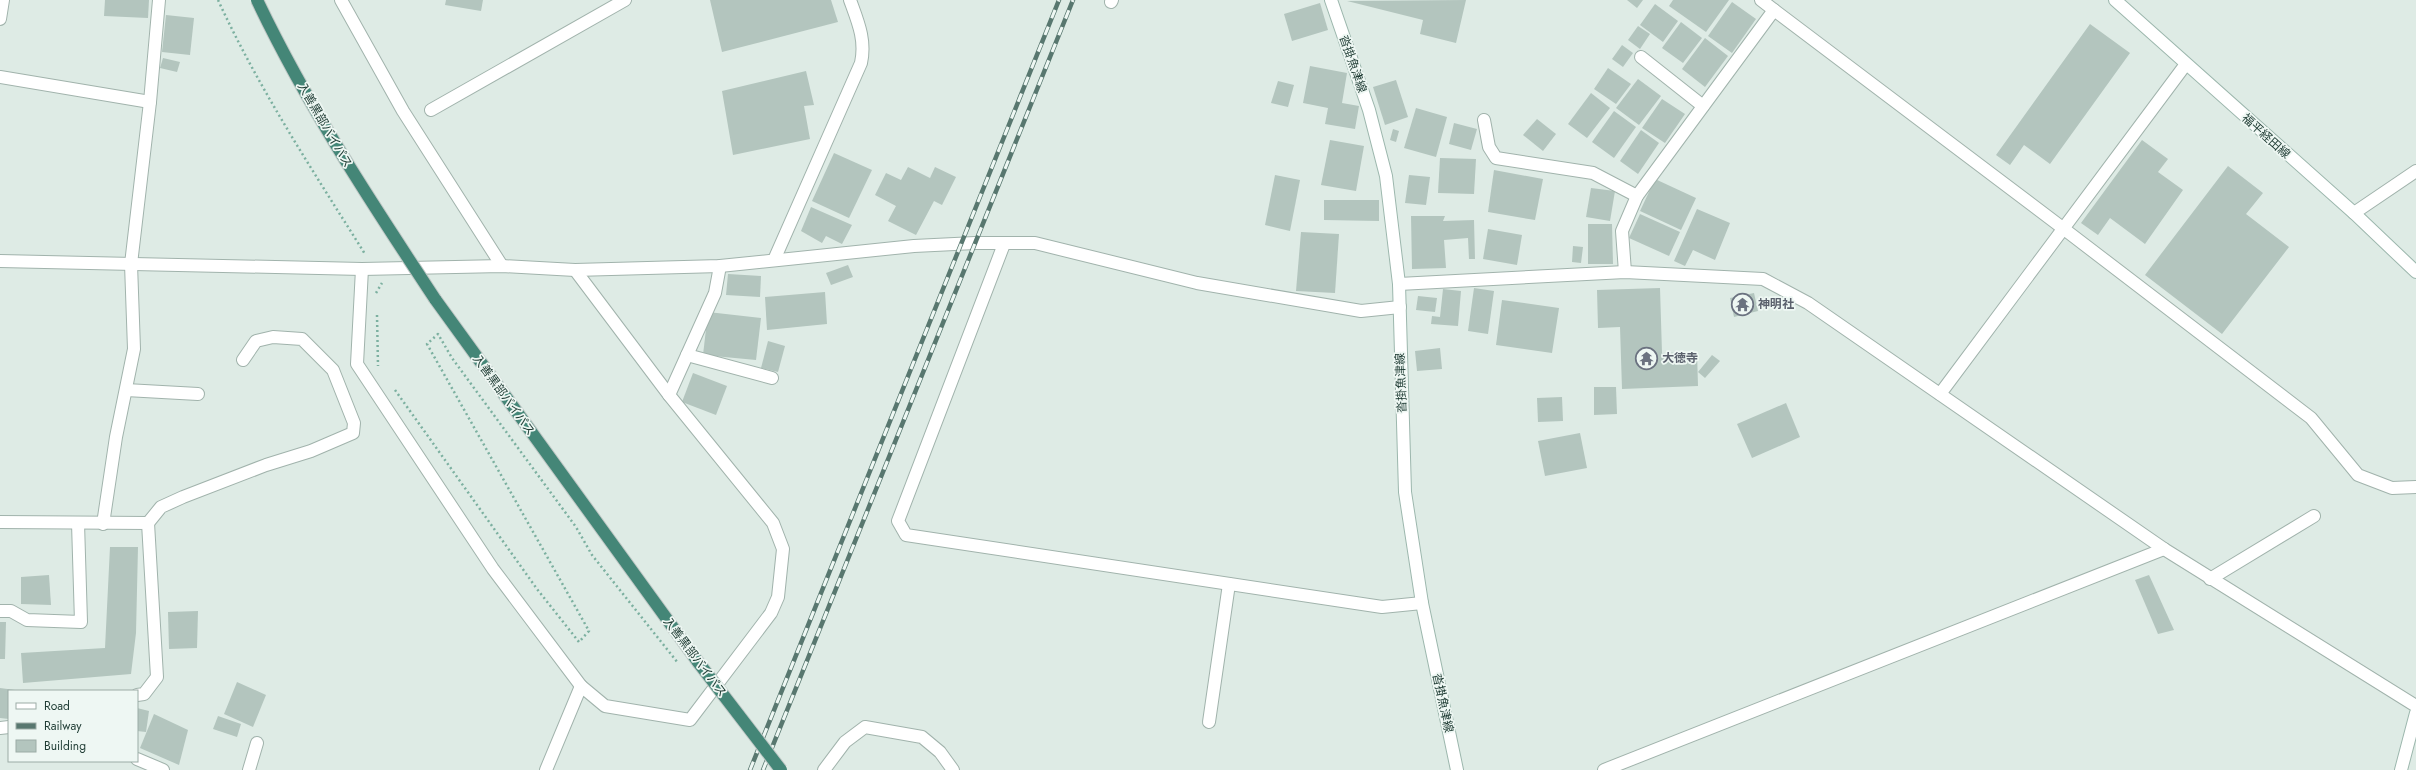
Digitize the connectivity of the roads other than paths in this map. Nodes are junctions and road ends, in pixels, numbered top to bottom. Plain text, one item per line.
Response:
1 (3, 0) edge
2 (159, 0) edge
3 (257, 0) edge
4 (341, 0) edge
5 (625, 0) edge
6 (850, 0) edge
7 (1331, 0) edge
8 (1761, 0) edge
9 (2115, 0) edge
10 (1774, 10) junction
11 (0, 19) edge
12 (1641, 57) dead end
13 (2186, 64) junction
14 (0, 77) edge
15 (150, 102) junction
16 (1703, 106) junction
17 (431, 110) dead end
18 (1484, 120) dead end
19 (2416, 171) edge
20 (1637, 196) junction
21 (2354, 213) junction
22 (2064, 228) junction
23 (1004, 244) junction
24 (774, 260) junction
25 (0, 261) edge
26 (131, 264) junction
27 (502, 266) junction
28 (720, 266) junction
29 (368, 268) junction
30 (575, 270) junction
31 (1625, 272) junction
32 (2416, 272) edge
33 (1399, 284) junction
34 (1400, 307) junction
35 (687, 355) junction
36 (243, 360) dead end
37 (772, 378) dead end
38 (126, 390) junction
39 (198, 394) dead end
40 (1940, 394) junction
41 (668, 395) junction
42 (2416, 487) edge
43 (2314, 516) dead end
44 (0, 522) edge
45 (78, 523) junction
46 (148, 523) junction
47 (103, 524) junction
48 (2164, 549) junction
49 (2210, 579) junction
50 (1229, 584) junction
51 (1422, 603) junction
52 (0, 611) edge
53 (581, 686) junction
54 (138, 695) edge
55 (2416, 706) edge
56 (2416, 713) edge
57 (1209, 722) dead end
58 (257, 743) dead end
59 (138, 759) edge
60 (163, 770) edge
61 (249, 770) edge
62 (546, 770) edge
63 (781, 770) edge
64 (824, 770) edge
65 (953, 770) edge
66 (1457, 770) edge
67 (1604, 770) edge
68 (2401, 770) edge

1 - 11 street
2 - 15 street
3 - 63 highway, 入善黒部バイパス, bridge
4 - 27 street
5 - 17 street
6 - 24 street
7 - 33 street, 沓掛魚津線
8 - 10 street
9 - 13 street, 福平経田線
10 - 16 street
10 - 22 street
12 - 16 street
13 - 21 street, 福平経田線
13 - 22 street
14 - 15 street
15 - 26 street
16 - 20 street
18 - 20 street
19 - 21 street
20 - 31 street
21 - 32 street, 福平経田線
22 - 40 street
22 - 42 street
23 - 24 street
23 - 34 street
23 - 50 street
24 - 28 street
25 - 26 street
26 - 29 street
26 - 38 street
27 - 29 street
27 - 30 street
28 - 30 street
28 - 35 street
29 - 53 street
30 - 41 street
31 - 33 street
31 - 40 street
33 - 34 street, 沓掛魚津線
34 - 51 street, 沓掛魚津線
35 - 37 street
35 - 41 street
36 - 46 street
38 - 39 street
38 - 47 street
40 - 48 street
41 - 53 street
43 - 49 street
44 - 45 street
45 - 47 street
45 - 52 street
46 - 47 street
46 - 54 street
48 - 49 street
48 - 67 street
49 - 55 street
50 - 51 street
50 - 57 street
51 - 66 street, 沓掛魚津線
53 - 62 street
56 - 68 street
58 - 61 street
59 - 60 street
64 - 65 street

